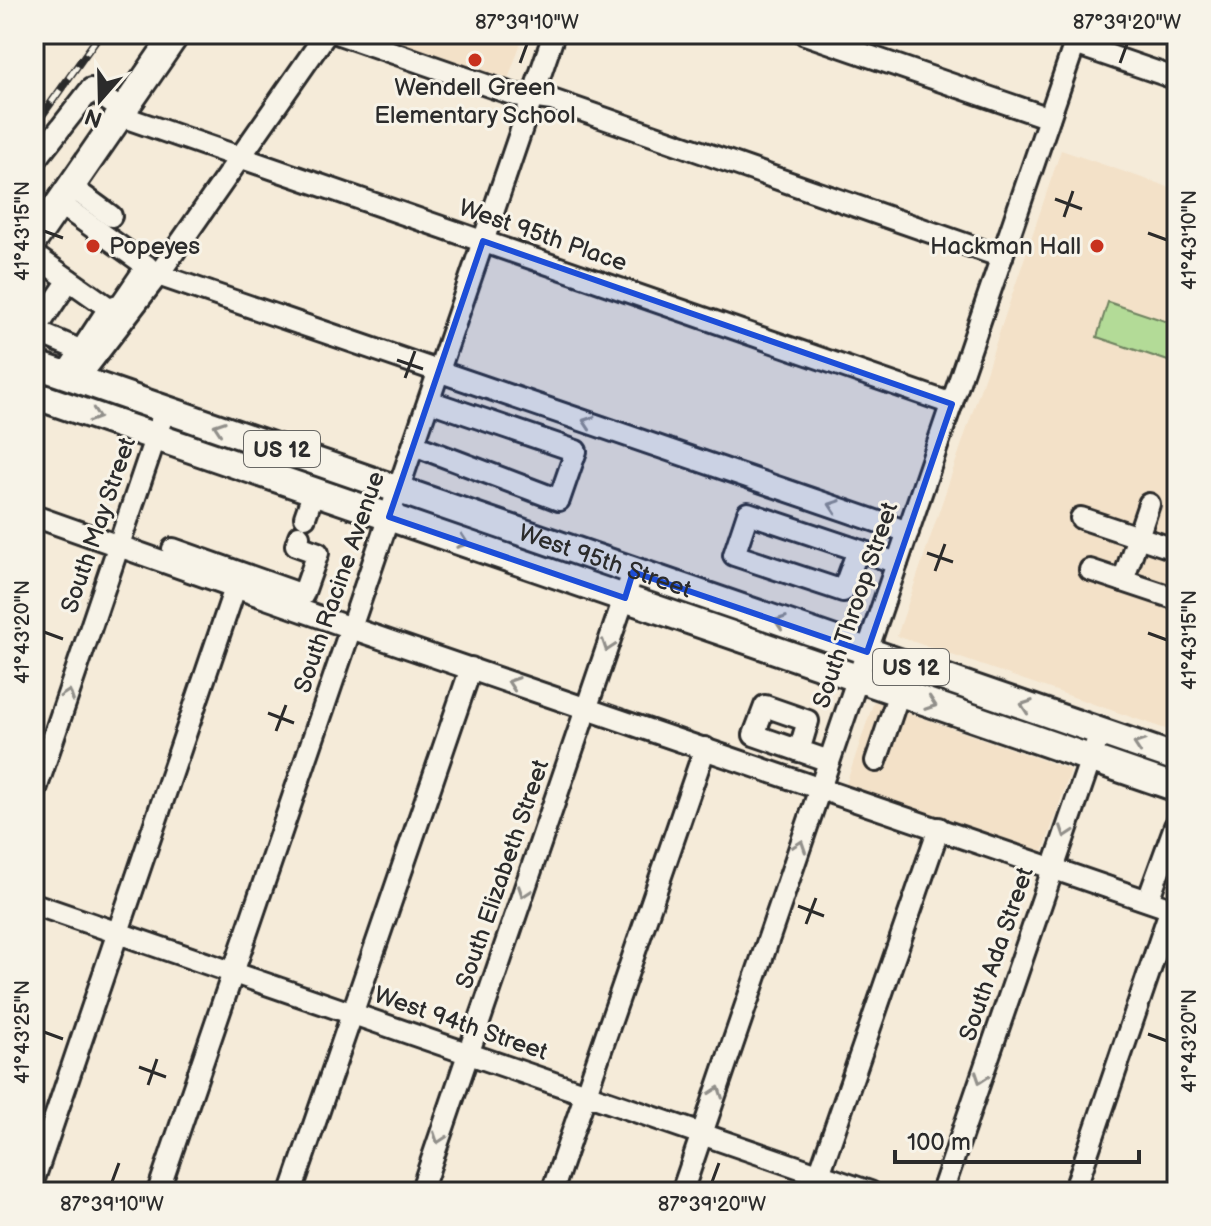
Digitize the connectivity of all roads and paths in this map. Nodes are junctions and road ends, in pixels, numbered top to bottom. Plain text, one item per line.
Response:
1 (176, 34) edge
2 (326, 34) edge
3 (339, 34) edge
4 (554, 34) edge
5 (805, 34) edge
6 (1076, 39) edge
7 (1177, 79) edge
8 (532, 98) junction
9 (120, 113) junction
10 (1049, 118) junction
11 (240, 157) junction
12 (34, 162) edge
13 (65, 195) junction
14 (111, 216) dead end
15 (34, 240) edge
16 (483, 241) junction
17 (34, 255) edge
18 (1002, 257) junction
19 (158, 275) junction
20 (69, 280) junction
21 (109, 308) junction
22 (82, 351) junction
23 (34, 364) edge
24 (439, 371) junction
25 (72, 377) junction
26 (34, 395) edge
27 (429, 401) junction
28 (952, 404) junction
29 (165, 409) junction
30 (156, 436) junction
31 (414, 445) junction
32 (399, 489) junction
33 (314, 491) junction
34 (1149, 504) dead end
35 (34, 516) edge
36 (389, 517) junction
37 (1081, 518) dead end
38 (908, 532) junction
39 (1138, 537) junction
40 (119, 546) junction
41 (173, 549) dead end
42 (858, 550) junction
43 (1177, 550) edge
44 (897, 563) junction
45 (1090, 570) dead end
46 (633, 572) junction
47 (1123, 581) junction
48 (235, 588) junction
49 (625, 598) junction
50 (1177, 599) edge
51 (351, 628) junction
52 (867, 652) junction
53 (471, 668) junction
54 (858, 678) junction
55 (899, 693) junction
56 (587, 707) junction
57 (1100, 732) junction
58 (705, 748) junction
59 (799, 751) dead end
60 (1091, 758) junction
61 (1177, 758) edge
62 (829, 761) junction
63 (876, 761) dead end
64 (36, 782) edge
65 (820, 788) junction
66 (1177, 788) edge
67 (1175, 826) dead end
68 (939, 828) junction
69 (1053, 867) junction
70 (1148, 900) junction
71 (34, 904) edge
72 (1174, 910) edge
73 (119, 933) junction
74 (233, 973) junction
75 (352, 1014) junction
76 (468, 1053) junction
77 (586, 1094) junction
78 (702, 1134) junction
79 (34, 1179) edge
80 (816, 1183) edge
81 (158, 1192) edge
82 (291, 1192) edge
83 (421, 1192) edge
84 (552, 1192) edge
85 (682, 1192) edge
86 (870, 1192) edge
87 (942, 1192) edge
88 (1074, 1192) edge

1 - 9 main road
2 - 11 street
3 - 8 street
4 - 8 street, South Racine Avenue
5 - 10 street
6 - 7 street
6 - 10 street, South Throop Street
8 - 16 street, South Racine Avenue
8 - 18 street
9 - 11 street, West 95th Place
9 - 12 street, West 95th Place
9 - 13 main road
10 - 18 street, South Throop Street
11 - 16 street, West 95th Place
11 - 19 street
13 - 14 street
13 - 15 main road
13 - 21 street
16 - 24 street, South Racine Avenue
16 - 28 street, West 95th Place
17 - 20 street
18 - 28 street, South Throop Street
19 - 24 street
19 - 25 street
20 - 21 street
20 - 22 street
21 - 22 street
22 - 25 street
23 - 25 main road, West 95th Street / US 12
24 - 27 street, South Racine Avenue
38 -> 24 street
25 - 29 main road, West 95th Street / US 12
26 -> 30 main road, West 95th Street / US 12
27 - 31 street, South Racine Avenue
27 - 31 street
28 - 38 street, South Throop Street
29 - 30 street, South May Street
32 -> 29 main road, West 95th Street / US 12
30 - 33 main road, West 95th Street / US 12
30 - 40 street, South May Street
31 - 32 street, South Racine Avenue
32 - 36 street, South Racine Avenue
32 - 46 main road, West 95th Street / US 12
33 - 36 main road, West 95th Street / US 12
33 - 41 street
34 - 39 street
35 - 40 street
36 -> 49 main road, West 95th Street / US 12
36 - 51 street, South Racine Avenue
37 - 39 street
38 - 44 street, South Throop Street
39 - 43 street
39 - 47 street
40 - 48 street
64 -> 40 street, South May Street
42 - 42 street
42 - 44 street
44 - 52 street, South Throop Street
45 - 47 street
46 - 49 street, South Elizabeth Street
52 -> 46 main road, West 95th Street / US 12
47 - 50 street
48 - 51 street
48 - 73 street
49 - 54 main road, West 95th Street / US 12
49 -> 56 street, South Elizabeth Street
51 - 53 street
51 - 74 street, South Racine Avenue
52 - 54 street, South Throop Street
57 -> 52 main road, West 95th Street / US 12
56 -> 53 street
53 - 75 street
54 - 55 main road, West 95th Street / US 12
54 - 62 street, South Throop Street
55 -> 60 main road, West 95th Street / US 12
55 - 63 street
56 - 58 street
56 -> 76 street, South Elizabeth Street
57 - 60 street, South Ada Street
61 -> 57 main road, West 95th Street / US 12
58 - 65 street
58 - 77 street
59 - 62 street
60 - 66 main road, West 95th Street / US 12
60 -> 69 street, South Ada Street
62 - 65 street, South Throop Street
65 - 68 street
78 -> 65 street, South Throop Street
67 - 70 street
68 - 69 street
68 - 80 street
69 - 70 street
69 -> 87 street, South Ada Street
70 - 72 street
71 - 73 street, West 94th Street
72 - 88 street
73 - 74 street, West 94th Street
73 - 79 street
74 - 75 street, West 94th Street
74 - 81 street, South Racine Avenue
75 - 76 street, West 94th Street
75 - 82 street
76 - 77 street, West 94th Street
76 -> 83 street, South Elizabeth Street
77 - 78 street, West 94th Street
77 - 84 street
78 - 80 street, West 94th Street
78 - 85 street, South Throop Street
80 - 86 street, West 94th Street

